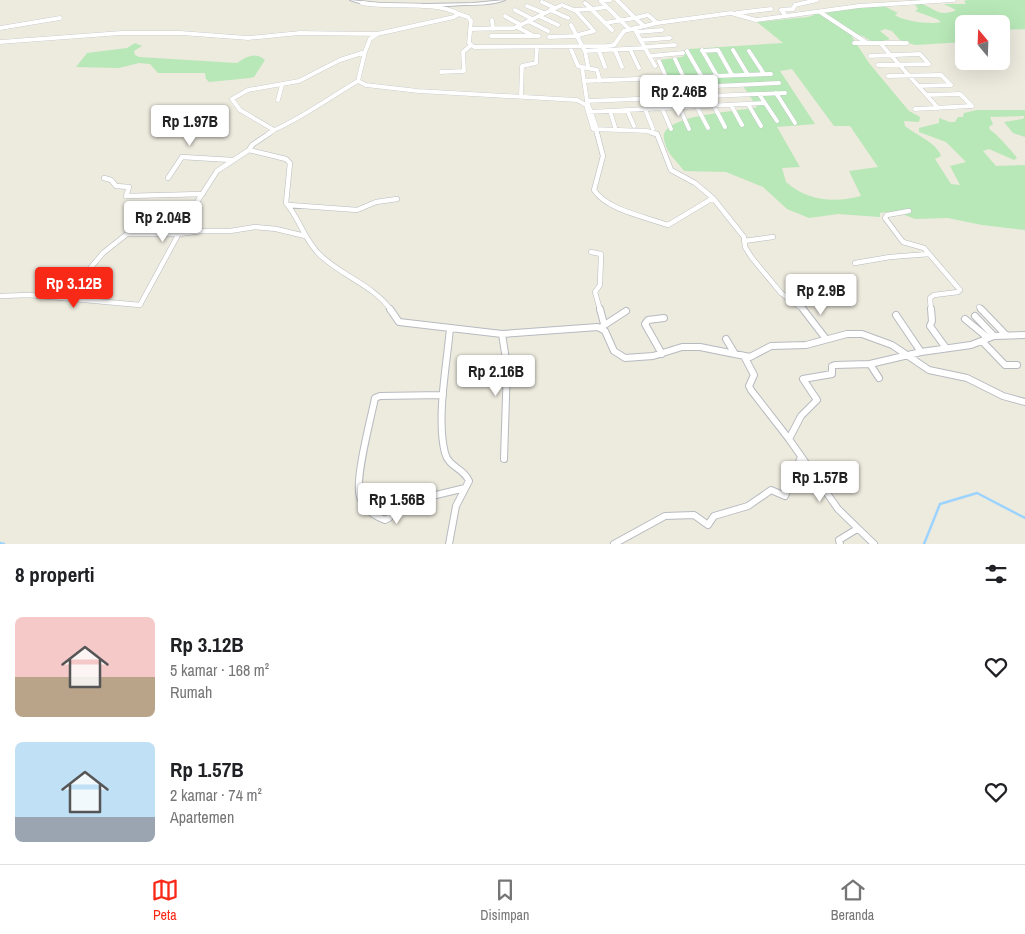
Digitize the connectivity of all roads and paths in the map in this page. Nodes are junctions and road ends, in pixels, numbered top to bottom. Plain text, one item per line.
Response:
1 (352, 0) edge
2 (503, 0) edge
3 (610, 0) edge
4 (617, 0) edge
5 (817, 0) edge
6 (954, 0) edge
7 (601, 1) edge
8 (939, 1) edge
9 (542, 2) dead end
10 (362, 3) junction
11 (586, 3) dead end
12 (572, 5) dead end
13 (527, 6) dead end
14 (607, 7) junction
15 (555, 8) junction
16 (771, 8) dead end
17 (515, 10) dead end
18 (550, 10) junction
19 (592, 10) junction
20 (576, 11) junction
21 (820, 12) junction
22 (544, 13) junction
23 (459, 14) junction
24 (737, 14) junction
25 (539, 16) junction
26 (786, 16) junction
27 (60, 18) dead end
28 (568, 18) dead end
29 (635, 18) junction
30 (492, 20) dead end
31 (530, 20) junction
32 (621, 20) junction
33 (605, 23) junction
34 (657, 23) junction
35 (571, 24) dead end
36 (521, 25) junction
37 (558, 25) dead end
38 (644, 26) junction
39 (0, 28) edge
40 (493, 28) junction
41 (514, 28) junction
42 (634, 28) junction
43 (470, 29) junction
44 (629, 29) junction
45 (612, 30) dead end
46 (662, 30) dead end
47 (548, 32) dead end
48 (637, 32) junction
49 (377, 34) junction
50 (491, 36) dead end
51 (512, 36) junction
52 (533, 36) junction
53 (539, 36) dead end
54 (578, 36) junction
55 (549, 37) dead end
56 (670, 38) dead end
57 (642, 40) junction
58 (0, 42) edge
59 (854, 43) dead end
60 (867, 43) junction
61 (880, 43) junction
62 (907, 43) dead end
63 (675, 45) dead end
64 (470, 46) junction
65 (512, 47) junction
66 (537, 47) junction
67 (570, 47) junction
68 (582, 47) junction
69 (645, 47) junction
70 (630, 49) junction
71 (615, 50) junction
72 (734, 50) dead end
73 (600, 51) junction
74 (749, 51) dead end
75 (365, 52) junction
76 (585, 52) junction
77 (891, 55) junction
78 (650, 56) junction
79 (870, 56) dead end
80 (675, 59) dead end
81 (659, 60) dead end
82 (899, 64) junction
83 (878, 65) dead end
84 (588, 66) dead end
85 (655, 66) dead end
86 (582, 67) junction
87 (605, 67) dead end
88 (622, 67) dead end
89 (639, 68) dead end
90 (441, 72) dead end
91 (764, 74) junction
92 (771, 74) dead end
93 (748, 75) junction
94 (717, 76) junction
95 (732, 76) junction
96 (888, 76) dead end
97 (910, 76) junction
98 (702, 77) junction
99 (684, 78) junction
100 (668, 79) junction
101 (358, 80) junction
102 (584, 81) junction
103 (600, 81) junction
104 (779, 83) dead end
105 (282, 85) junction
106 (919, 86) junction
107 (672, 88) junction
108 (785, 92) dead end
109 (776, 93) junction
110 (759, 94) junction
111 (521, 95) junction
112 (927, 95) junction
113 (676, 97) junction
114 (278, 100) dead end
115 (588, 101) junction
116 (765, 103) junction
117 (748, 104) junction
118 (731, 105) junction
119 (698, 106) junction
120 (714, 106) junction
121 (680, 107) junction
122 (662, 108) junction
123 (938, 108) junction
124 (645, 109) junction
125 (915, 109) dead end
126 (610, 110) junction
127 (627, 110) junction
128 (590, 112) junction
129 (776, 121) dead end
130 (795, 123) dead end
131 (742, 125) dead end
132 (634, 126) dead end
133 (761, 126) dead end
134 (616, 127) dead end
135 (725, 127) dead end
136 (596, 128) junction
137 (708, 128) dead end
138 (653, 129) dead end
139 (671, 129) dead end
140 (689, 129) dead end
141 (274, 130) junction
142 (249, 150) junction
143 (232, 160) junction
144 (104, 178) dead end
145 (168, 178) dead end
146 (203, 194) junction
147 (713, 198) junction
148 (397, 199) dead end
149 (288, 205) junction
150 (909, 211) dead end
151 (179, 234) junction
152 (305, 236) junction
153 (773, 237) dead end
154 (744, 241) junction
155 (591, 252) dead end
156 (929, 254) junction
157 (855, 263) dead end
158 (0, 296) edge
159 (65, 298) junction
160 (980, 307) dead end
161 (626, 311) dead end
162 (896, 316) dead end
163 (975, 316) dead end
164 (664, 318) dead end
165 (965, 319) dead end
166 (603, 326) junction
167 (450, 328) junction
168 (502, 334) junction
169 (1006, 335) junction
170 (1025, 335) edge
171 (988, 338) junction
172 (726, 339) dead end
173 (826, 339) junction
174 (946, 348) junction
175 (921, 352) junction
176 (662, 354) junction
177 (735, 354) junction
178 (907, 355) junction
179 (744, 356) junction
180 (870, 364) junction
181 (1017, 365) dead end
182 (879, 378) dead end
183 (444, 396) junction
184 (1025, 402) edge
185 (789, 439) junction
186 (802, 457) junction
187 (504, 459) dead end
188 (466, 488) junction
189 (857, 529) junction
190 (450, 544) edge
191 (614, 544) edge
192 (840, 544) edge
193 (874, 544) edge

1 - 10 street
2 - 10 street
3 - 7 street
4 - 29 street
5 - 26 street
6 - 8 street
7 - 14 street
8 - 21 street
9 - 15 street
10 - 23 street
11 - 19 street
12 - 20 street
13 - 22 street
14 - 19 street
14 - 32 street
15 - 18 street
15 - 20 street
16 - 24 street
17 - 31 street
18 - 22 street
18 - 28 street
19 - 20 street
19 - 33 street
20 - 54 street
21 - 26 street
21 - 60 street
22 - 25 street
23 - 43 street
23 - 49 street
24 - 26 street
24 - 34 street
25 - 31 street
25 - 37 street
27 - 39 street
29 - 32 street
29 - 34 street
29 - 38 street
30 - 40 street
31 - 36 street
31 - 47 street
32 - 33 street
32 - 44 street
33 - 45 street
34 - 38 street
35 - 54 street
36 - 41 street
36 - 41 street
38 - 42 street
40 - 41 street
40 - 43 street
41 - 51 street
41 - 52 street
42 - 44 street
42 - 48 street
43 - 64 street
44 - 68 street
46 - 48 street
48 - 57 street
49 - 58 street
49 - 75 street
50 - 51 street
51 - 52 street
51 - 65 street
52 - 53 street
54 - 55 street
54 - 68 street
56 - 57 street
57 - 69 street
59 - 60 street
60 - 61 street
61 - 62 street
61 - 77 street
63 - 69 street
64 - 65 street
64 - 90 street
65 - 66 street
66 - 67 street
66 - 111 street
67 - 68 street
67 - 86 street
68 - 76 street
69 - 70 street
69 - 78 street
70 - 71 street
70 - 89 street
71 - 73 street
71 - 88 street
72 - 93 street
73 - 76 street
73 - 87 street
74 - 91 street
75 - 101 street
75 - 105 street
76 - 84 street
77 - 79 street
77 - 82 street
77 - 82 street
78 - 85 street
78 - 98 street
80 - 99 street
81 - 100 street
82 - 83 street
82 - 97 street
86 - 102 street
86 - 103 street
91 - 92 street
91 - 93 street
93 - 95 street
94 - 95 street
94 - 95 street
94 - 98 street
96 - 97 street
97 - 106 street
97 - 106 street
98 - 99 street
99 - 100 street
100 - 103 street
100 - 107 street
101 - 111 street
101 - 141 street
102 - 103 street
102 - 115 street
104 - 107 street
105 - 114 street
105 - 141 street
106 - 112 street
107 - 113 street
108 - 109 street
109 - 110 street
109 - 130 street
110 - 113 street
110 - 116 street
111 - 128 street
112 - 123 street
112 - 123 street
113 - 115 street
113 - 121 street
115 - 128 street
116 - 117 street
116 - 129 street
117 - 118 street
117 - 133 street
118 - 120 street
118 - 131 street
119 - 120 street
119 - 121 street
119 - 137 street
120 - 135 street
121 - 122 street
121 - 140 street
122 - 124 street
122 - 139 street
123 - 125 street
124 - 127 street
124 - 138 street
126 - 127 street
126 - 128 street
126 - 134 street
127 - 132 street
128 - 136 street
136 - 147 street
136 - 147 street
141 - 142 street
142 - 143 street
142 - 149 street
143 - 145 street
143 - 146 street
144 - 146 street
146 - 151 street
147 - 154 street
148 - 149 street
149 - 152 street
150 - 156 street
151 - 152 street
151 - 159 street
151 - 159 street
152 - 167 street
153 - 154 street
154 - 173 street
155 - 166 street
156 - 157 street
156 - 174 street
158 - 159 street
160 - 169 street
161 - 166 street
162 - 175 street
163 - 171 street
164 - 176 street
165 - 171 street
166 - 168 street
166 - 176 street
167 - 168 street
167 - 183 street
168 - 187 street
169 - 170 street
169 - 171 street
171 - 174 street
171 - 181 street
172 - 177 street
173 - 178 street
173 - 179 street
174 - 175 street
175 - 178 street
176 - 177 street
177 - 179 street
178 - 180 street
178 - 184 street
179 - 185 street
180 - 182 street
180 - 185 street
183 - 188 street
183 - 188 street
185 - 186 street
186 - 189 street
186 - 191 street
188 - 190 street
189 - 192 street
189 - 193 street

